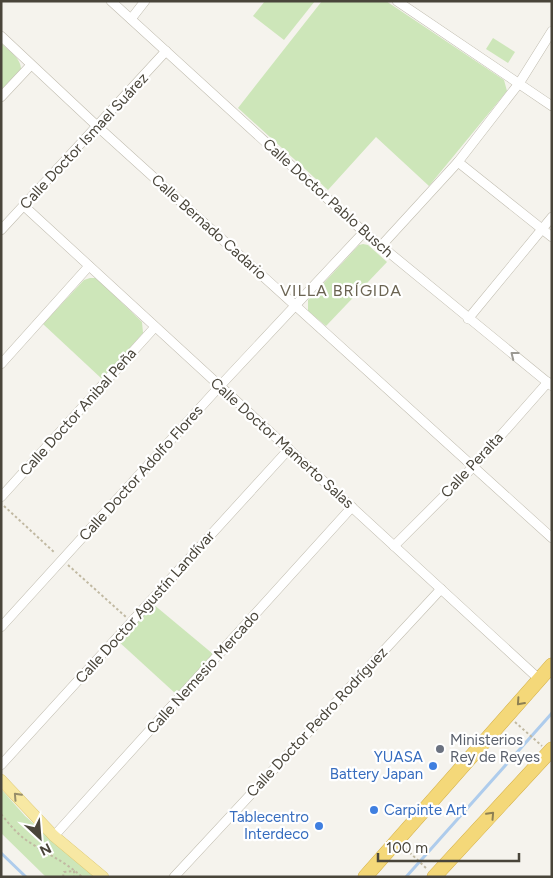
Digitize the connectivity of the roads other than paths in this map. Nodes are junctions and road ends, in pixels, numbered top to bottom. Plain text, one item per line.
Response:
1 (112, 1) edge
2 (145, 1) edge
3 (397, 1) edge
4 (131, 19) junction
5 (552, 32) edge
6 (1, 36) edge
7 (166, 51) junction
8 (31, 65) junction
9 (520, 82) junction
10 (1, 97) edge
11 (552, 106) edge
12 (97, 126) junction
13 (458, 162) junction
14 (24, 206) junction
15 (552, 217) edge
16 (1, 230) edge
17 (542, 230) junction
18 (364, 232) junction
19 (552, 237) edge
20 (381, 246) junction
21 (89, 266) junction
22 (295, 306) junction
23 (468, 319) junction
24 (155, 328) junction
25 (1, 364) edge
26 (550, 384) edge
27 (219, 386) junction
28 (289, 449) junction
29 (473, 467) junction
30 (1, 497) edge
31 (352, 507) junction
32 (552, 538) edge
33 (394, 546) junction
34 (440, 589) junction
35 (1, 626) edge
36 (552, 666) edge
37 (540, 680) junction
38 (552, 749) edge
39 (1, 765) edge
40 (1, 780) edge
41 (54, 836) junction
42 (429, 872) edge
43 (104, 877) edge
44 (174, 877) edge
45 (365, 877) edge

1 - 4 street, Calle Doctor Pablo Busch
2 - 4 street
3 - 9 street
4 - 7 street, Calle Doctor Pablo Busch
5 - 9 street
6 - 8 street, Calle Bernado Cadario
7 - 12 street, Calle Doctor Ismael Suárez
7 - 18 street, Calle Doctor Pablo Busch
8 - 10 street
8 - 12 street, Calle Bernado Cadario
9 - 11 street
9 - 13 street
12 - 14 street, Calle Doctor Ismael Suárez
12 - 22 street, Calle Bernado Cadario
13 - 17 street
13 - 20 street
14 - 16 street, Calle Doctor Ismael Suárez
14 - 21 street, Calle Doctor Mamerto Salas
15 - 17 street
17 - 19 street
17 - 23 street
18 - 20 street, Calle Doctor Pablo Busch
18 - 22 street, Calle Doctor Adolfo Flores
20 - 23 street, Calle Doctor Pablo Busch
21 - 24 street, Calle Doctor Mamerto Salas
21 - 25 street
22 - 27 street, Calle Doctor Adolfo Flores
22 - 29 street, Calle Bernado Cadario
26 -> 23 street, Calle Doctor Pablo Busch
24 - 27 street, Calle Doctor Mamerto Salas
24 - 30 street, Calle Doctor Anibal Peña
26 - 29 street, Calle Peralta
27 - 28 street, Calle Doctor Mamerto Salas
27 - 35 street, Calle Doctor Adolfo Flores
28 - 31 street, Calle Doctor Mamerto Salas
28 - 39 street, Calle Doctor Agustín Landívar
29 - 32 street, Calle Bernado Cadario
29 - 33 street, Calle Peralta
31 - 33 street, Calle Doctor Mamerto Salas
31 - 41 street, Calle Nemesio Mercado
33 - 34 street, Calle Doctor Mamerto Salas
34 - 37 street, Calle Doctor Mamerto Salas
34 - 44 street, Calle Doctor Pedro Rodríguez
36 - 37 highway
37 -> 45 highway
42 -> 38 highway
41 -> 40 main road
41 - 43 main road

